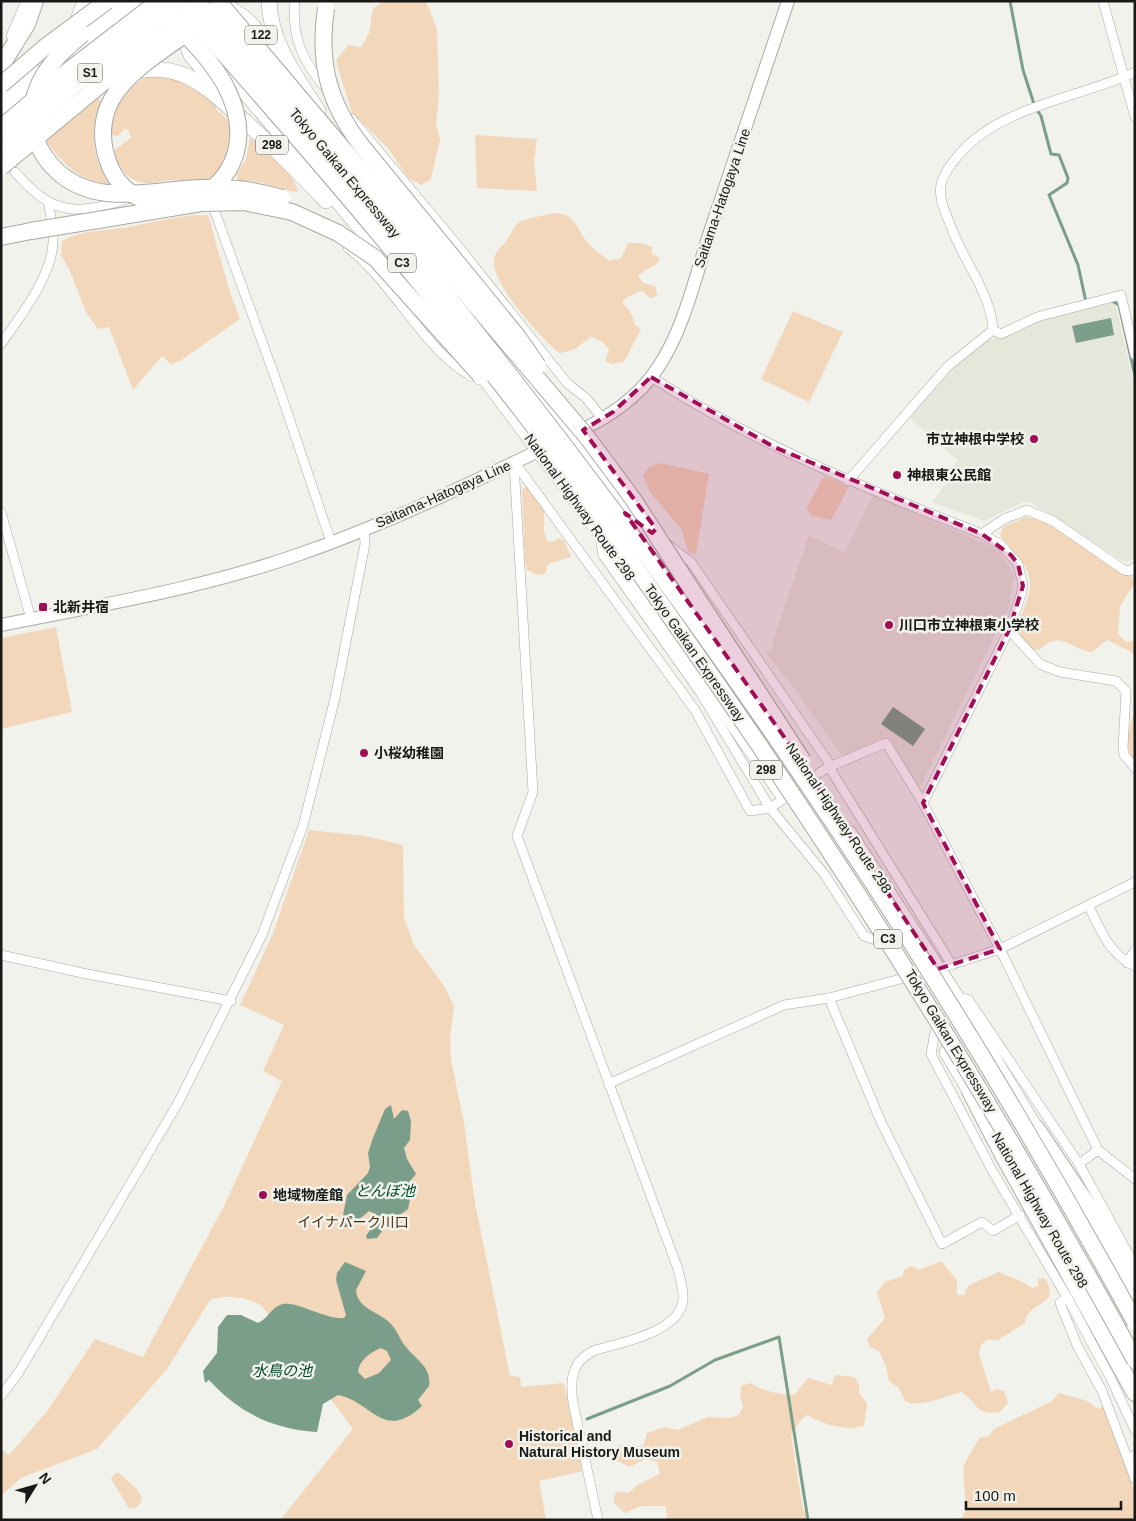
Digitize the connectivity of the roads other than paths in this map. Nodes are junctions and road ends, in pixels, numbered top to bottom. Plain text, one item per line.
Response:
1 (26, 1) edge
2 (35, 1) edge
3 (85, 1) edge
4 (107, 1) edge
5 (128, 1) edge
6 (142, 1) edge
7 (154, 1) edge
8 (197, 1) edge
9 (209, 1) edge
10 (218, 1) edge
11 (231, 1) edge
12 (269, 1) edge
13 (295, 1) edge
14 (328, 1) edge
15 (788, 1) edge
16 (1103, 1) edge
17 (177, 3) edge
18 (238, 34) dead end
19 (1, 51) edge
20 (212, 54) dead end
21 (1, 66) edge
22 (1135, 72) edge
23 (297, 76) junction
24 (1124, 77) junction
25 (1, 84) edge
26 (1, 98) edge
27 (1, 114) edge
28 (49, 116) junction
29 (1135, 117) edge
30 (1, 124) edge
31 (1, 128) edge
32 (1, 148) edge
33 (280, 152) junction
34 (1, 158) edge
35 (8, 169) edge
36 (359, 176) junction
37 (210, 200) junction
38 (49, 204) junction
39 (1, 237) edge
40 (375, 258) junction
41 (993, 330) junction
42 (449, 334) junction
43 (1, 344) edge
44 (1135, 355) edge
45 (651, 378) junction
46 (489, 382) junction
47 (603, 419) junction
48 (569, 437) junction
49 (587, 437) junction
50 (539, 451) junction
51 (514, 462) junction
52 (848, 481) junction
53 (575, 483) junction
54 (1, 512) edge
55 (625, 513) junction
56 (364, 529) junction
57 (599, 531) junction
58 (982, 534) junction
59 (331, 542) junction
60 (1135, 567) edge
61 (31, 619) junction
62 (1, 626) edge
63 (1009, 630) junction
64 (830, 766) junction
65 (1135, 768) edge
66 (819, 773) dead end
67 (782, 800) dead end
68 (923, 803) junction
69 (770, 808) junction
70 (861, 865) junction
71 (1135, 882) edge
72 (1088, 905) junction
73 (879, 941) junction
74 (1000, 949) junction
75 (1135, 950) edge
76 (1, 955) edge
77 (1131, 964) edge
78 (945, 967) junction
79 (903, 979) junction
80 (829, 998) junction
81 (957, 998) junction
82 (230, 1001) junction
83 (935, 1032) junction
84 (608, 1084) junction
85 (970, 1091) junction
86 (1036, 1128) junction
87 (1098, 1150) junction
88 (1078, 1164) junction
89 (1135, 1179) edge
90 (1020, 1215) junction
91 (1135, 1266) edge
92 (1135, 1289) edge
93 (1068, 1297) junction
94 (1135, 1304) edge
95 (1135, 1322) edge
96 (1135, 1360) edge
97 (1135, 1379) edge
98 (1135, 1393) edge
99 (1, 1396) edge
100 (1135, 1430) edge
101 (1131, 1457) edge
102 (1135, 1479) edge
103 (598, 1520) edge

1 - 19 street
2 - 21 highway
3 - 26 highway
4 - 25 highway, bridge
5 - 40 highway, bridge
6 - 27 highway
7 - 11 highway, bridge
8 - 17 highway
8 - 70 highway, Tokyo Gaikan Expressway / C3, bridge
9 - 35 highway, bridge
10 - 23 highway, 122
10 - 49 highway, bridge
12 - 23 highway, 298
13 - 47 street
14 - 49 highway, bridge
15 - 45 main road, Saitama-Hatogaya Line
16 - 24 street
17 - 28 highway
17 - 30 highway
17 - 31 highway, S1, bridge
17 - 32 highway, S1, bridge
17 - 33 highway, 298
17 - 53 highway, Tokyo Gaikan Expressway / C3, bridge
18 - 36 highway, National Highway Route 298 / 298
20 - 42 highway, National Highway Route 298 / 298
22 - 24 street
23 - 36 highway, 298
24 - 29 street
24 - 41 street
28 - 33 highway, 298
28 - 34 highway
33 - 42 highway, 298
35 - 38 street
36 - 48 highway, National Highway Route 298 / 298
37 - 38 street
37 - 46 street
37 - 59 street
38 - 43 street
39 - 40 highway, bridge
40 - 53 highway, bridge
41 - 44 street
41 - 52 street
42 - 46 highway, National Highway Route 298 / 298
45 - 47 main road, Saitama-Hatogaya Line
45 - 52 street
46 - 50 highway, National Highway Route 298 / 298
47 - 48 main road, Saitama-Hatogaya Line
48 - 50 main road, Saitama-Hatogaya Line
48 - 55 highway, National Highway Route 298 / 298
49 - 70 highway, bridge
50 - 51 main road, Saitama-Hatogaya Line
50 - 57 highway, National Highway Route 298 / 298
51 - 56 main road, Saitama-Hatogaya Line
51 - 69 street
51 - 84 street
52 - 58 street
53 - 96 highway, Tokyo Gaikan Expressway / C3, bridge
54 - 61 street
55 - 64 street
55 - 78 highway, National Highway Route 298 / 298
56 - 59 main road, Saitama-Hatogaya Line
56 - 82 street
57 - 69 street
57 - 73 highway, National Highway Route 298 / 298
58 - 60 street
58 - 63 street
59 - 61 main road, Saitama-Hatogaya Line
61 - 62 main road, Saitama-Hatogaya Line
63 - 65 street
63 - 68 street
64 - 66 street
64 - 68 street
64 - 78 street
67 - 69 street
68 - 74 street
69 - 73 street
70 - 95 highway, Tokyo Gaikan Expressway / C3, bridge
71 - 72 street
72 - 74 street
72 - 77 street
73 - 79 highway, National Highway Route 298 / 298
74 - 78 street
74 - 87 street
75 - 77 street
76 - 82 street
78 - 79 street
78 - 81 highway, National Highway Route 298 / 298
79 - 80 street
79 - 83 highway, National Highway Route 298 / 298
80 - 84 street
80 - 90 street
81 - 86 highway, National Highway Route 298 / 298
81 - 88 street
82 - 99 street
83 - 85 highway, National Highway Route 298 / 298
83 - 90 street
84 - 103 street
85 - 97 highway, National Highway Route 298 / 298
85 - 98 highway
86 - 92 highway
86 - 94 highway, National Highway Route 298 / 298
87 - 88 street
87 - 89 street
88 - 91 street
90 - 93 street
93 - 100 street
93 - 101 street
101 - 102 street

